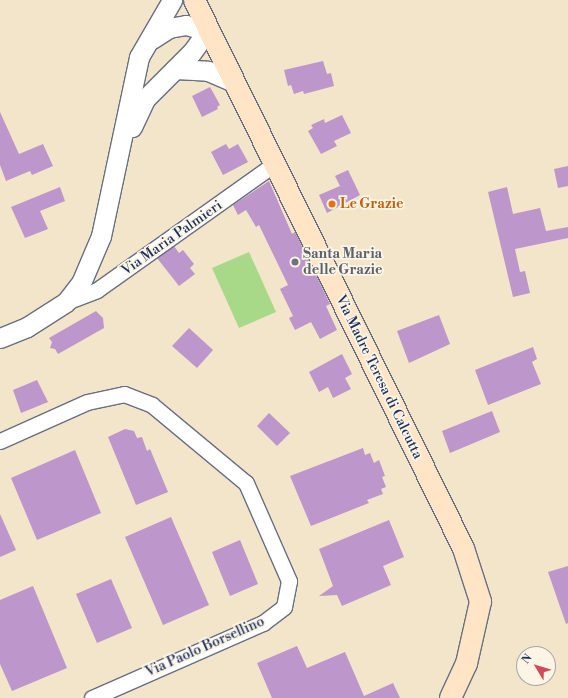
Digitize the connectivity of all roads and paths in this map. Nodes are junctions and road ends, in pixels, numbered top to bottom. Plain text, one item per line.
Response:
1 (172, 0) edge
2 (194, 0) edge
3 (207, 31) junction
4 (149, 40) junction
5 (175, 69) junction
6 (232, 81) junction
7 (120, 158) junction
8 (274, 165) junction
9 (66, 302) junction
10 (0, 338) edge
11 (0, 441) edge
12 (92, 698) edge
13 (450, 698) edge

1 - 4 street
2 - 3 main road, Via Madre Teresa di Calcutta
3 - 4 street
3 - 5 street
3 - 6 main road, Via Madre Teresa di Calcutta
4 - 7 street
5 - 6 street
5 - 7 street
6 - 8 main road, Via Madre Teresa di Calcutta
7 - 9 street
8 - 9 street, Via Maria Palmieri
8 - 13 main road, Via Madre Teresa di Calcutta
9 - 10 street
11 - 12 street, Via Paolo Borsellino

